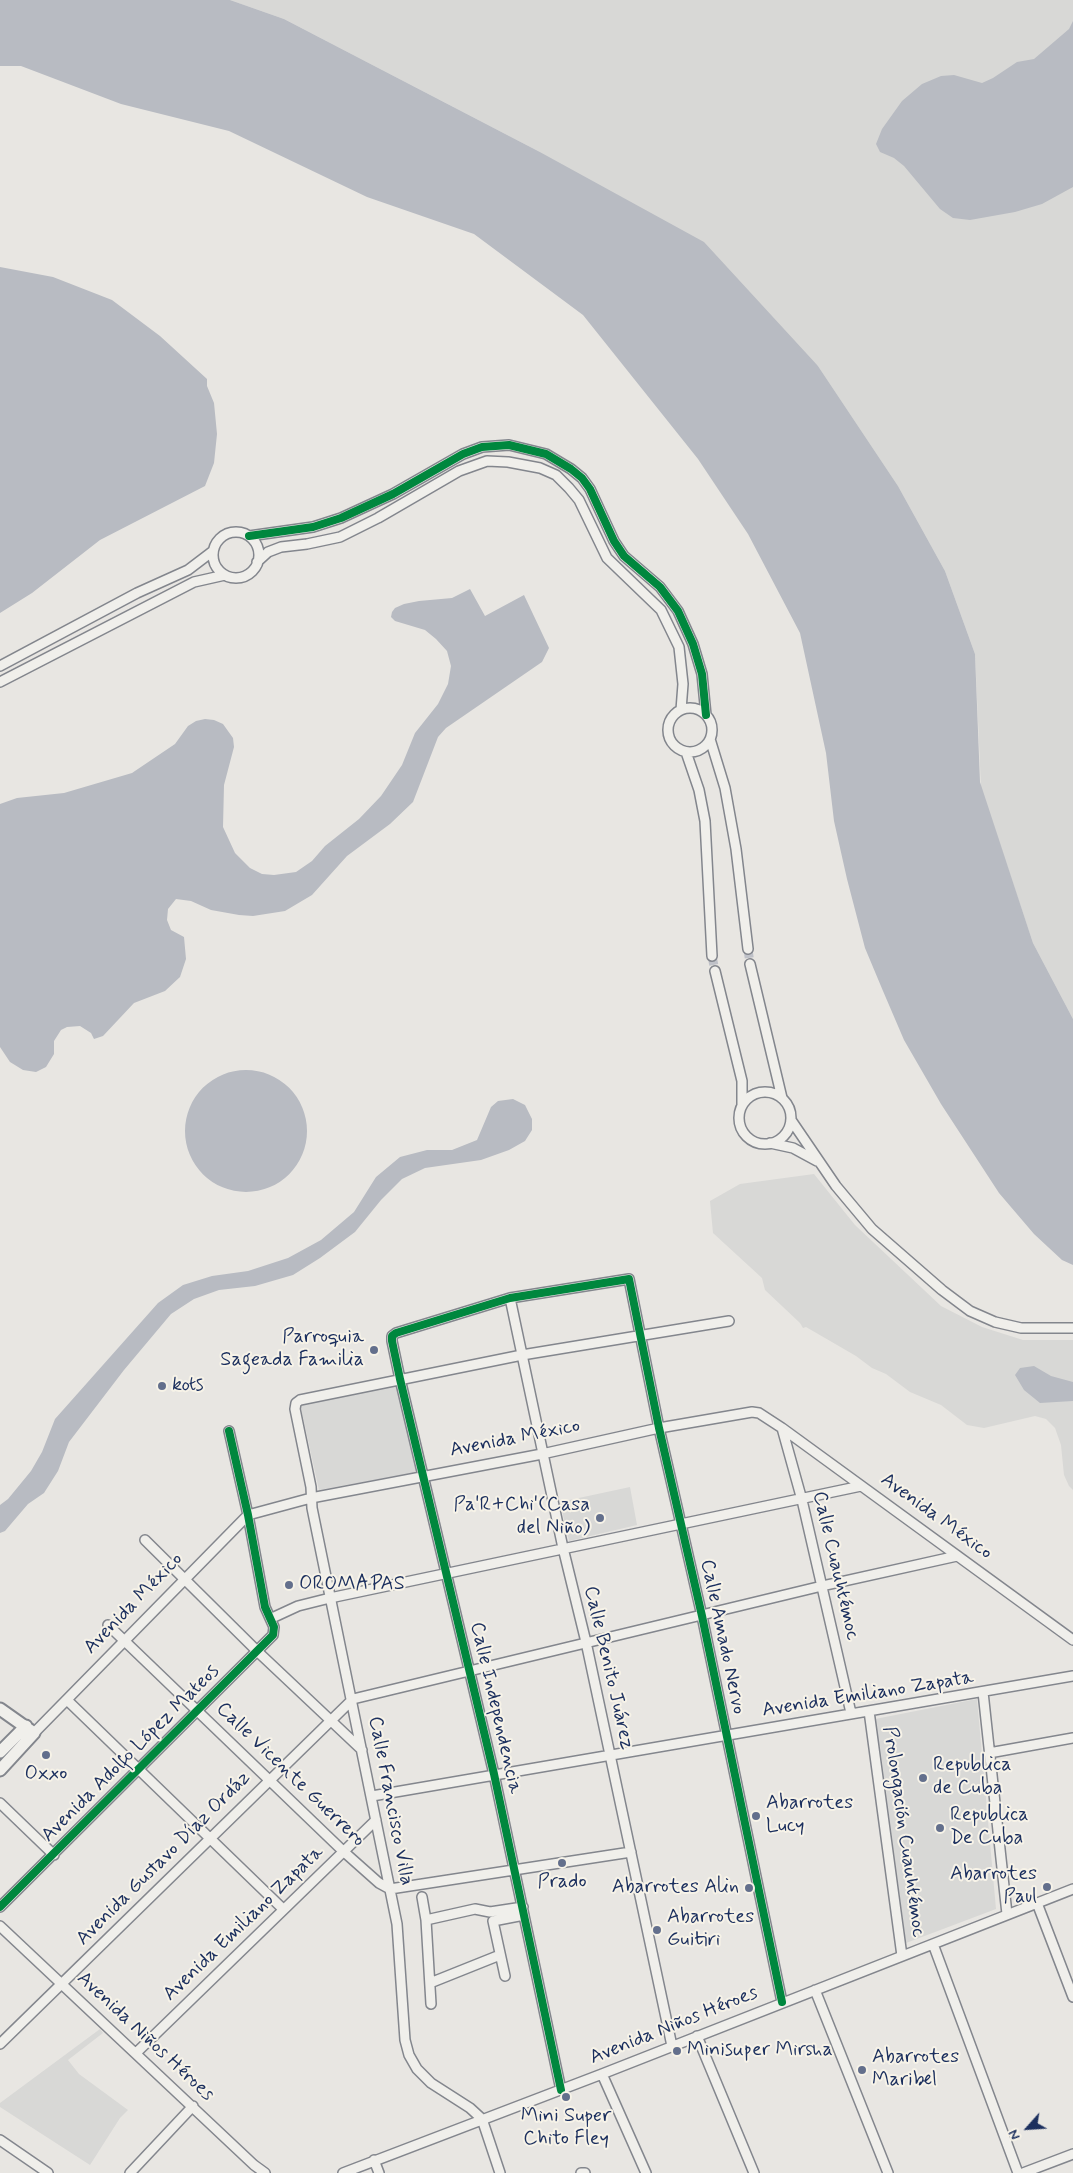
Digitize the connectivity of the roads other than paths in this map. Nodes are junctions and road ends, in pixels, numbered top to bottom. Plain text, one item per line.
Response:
1 (249, 536) junction
2 (213, 551) junction
3 (257, 562) junction
4 (225, 575) junction
5 (0, 666) edge
6 (0, 682) edge
7 (681, 710) junction
8 (706, 715) junction
9 (710, 739) junction
10 (686, 752) junction
11 (748, 949) tunnel mouth
12 (712, 956) tunnel mouth
13 (750, 964) tunnel mouth
14 (715, 971) tunnel mouth
15 (782, 1098) junction
16 (742, 1105) junction
17 (791, 1120) junction
18 (770, 1143) junction
19 (817, 1161) junction
20 (510, 1298) junction
21 (729, 1321) dead end
22 (1073, 1328) edge
23 (641, 1336) junction
24 (522, 1355) junction
25 (400, 1379) junction
26 (658, 1428) junction
27 (782, 1428) junction
28 (229, 1432) dead end
29 (542, 1454) junction
30 (425, 1477) junction
31 (861, 1486) junction
32 (311, 1498) junction
33 (802, 1500) junction
34 (248, 1515) junction
35 (680, 1523) junction
36 (145, 1540) dead end
37 (563, 1548) junction
38 (957, 1556) junction
39 (447, 1573) junction
40 (185, 1579) junction
41 (822, 1586) junction
42 (330, 1598) junction
43 (702, 1616) junction
44 (272, 1618) junction
45 (108, 1625) dead end
46 (1073, 1640) edge
47 (125, 1642) junction
48 (586, 1642) junction
49 (257, 1651) junction
50 (470, 1670) junction
51 (1073, 1676) edge
52 (983, 1692) junction
53 (352, 1699) junction
54 (67, 1700) junction
55 (0, 1709) edge
56 (198, 1711) junction
57 (869, 1711) junction
58 (851, 1714) junction
59 (330, 1721) junction
60 (30, 1730) junction
61 (726, 1735) junction
62 (1073, 1738) edge
63 (362, 1750) junction
64 (0, 1752) edge
65 (988, 1753) junction
66 (610, 1754) junction
67 (0, 1770) edge
68 (138, 1771) junction
69 (494, 1774) junction
70 (269, 1780) junction
71 (372, 1796) junction
72 (0, 1803) edge
73 (376, 1820) junction
74 (209, 1839) junction
75 (344, 1851) junction
76 (630, 1852) junction
77 (54, 1855) junction
78 (515, 1870) junction
79 (390, 1889) junction
80 (1073, 1889) edge
81 (422, 1897) dead end
82 (1037, 1904) junction
83 (0, 1907) edge
84 (283, 1909) junction
85 (524, 1911) junction
86 (1006, 1914) junction
87 (426, 1920) junction
88 (0, 1926) edge
89 (933, 1944) junction
90 (500, 1955) junction
91 (902, 1956) junction
92 (505, 1976) dead end
93 (430, 1982) junction
94 (63, 1984) junction
95 (815, 1990) junction
96 (1073, 1997) edge
97 (782, 2002) junction
98 (431, 2004) dead end
99 (697, 2036) junction
100 (0, 2044) edge
101 (672, 2046) junction
102 (136, 2053) junction
103 (602, 2074) junction
104 (561, 2090) junction
105 (193, 2106) junction
106 (482, 2119) junction
107 (0, 2140) edge
108 (1073, 2154) edge
109 (374, 2160) junction
110 (48, 2173) edge
111 (130, 2173) edge
112 (265, 2173) edge
113 (343, 2173) edge
114 (379, 2173) edge
115 (500, 2173) edge
116 (581, 2173) edge
117 (585, 2173) edge
118 (646, 2173) edge
119 (754, 2173) edge
120 (888, 2173) edge
121 (1018, 2173) edge
122 (1023, 2173) edge

1 - 2 street
1 - 3 street
1 - 8 street
2 - 4 street
2 - 5 street
3 - 4 street
3 - 7 street
4 - 6 street
7 - 8 street
7 - 10 street
8 - 9 street
9 - 10 street
9 - 11 street
10 - 12 street
13 - 15 street
14 - 16 street
15 - 16 street
15 - 17 street
16 - 18 street
17 - 18 street
17 - 19 street
18 - 19 street
19 - 22 street
20 - 23 street, Calle Amado Nervo
20 - 24 street, Calle Benito Juárez
20 - 25 street, Calle Independencia
21 - 23 street
23 - 24 street
23 - 26 street, Calle Amado Nervo
24 - 25 street
24 - 29 street, Calle Benito Juárez
25 - 30 street, Calle Independencia
25 - 32 street, Calle Francisco Villa
26 - 27 street, Avenida México
26 - 29 street, Avenida México
26 - 35 street, Calle Amado Nervo
27 - 31 street, Avenida México
27 - 33 street, Calle Cuauhtémoc
28 - 34 street
29 - 30 street, Avenida México
29 - 37 street, Calle Benito Juárez
30 - 32 street, Avenida México
30 - 39 street, Calle Independencia
31 - 33 street
31 - 38 street, Avenida México
32 - 34 street, Avenida México
32 - 42 street, Calle Francisco Villa
33 - 35 street
33 - 41 street, Calle Cuauhtémoc
34 - 40 street, Avenida México
34 - 44 street
35 - 37 street
35 - 43 street, Calle Amado Nervo
36 - 40 street
37 - 39 street
37 - 48 street, Calle Benito Juárez
38 - 41 street
38 - 46 street, Avenida México
39 - 42 street
39 - 50 street, Calle Independencia
40 - 47 street, Avenida México
40 - 49 street
41 - 43 street
41 - 58 street, Calle Cuauhtémoc
42 - 44 street
42 - 53 street, Calle Francisco Villa
43 - 48 street
43 - 61 street, Calle Amado Nervo
44 - 49 street, Avenida Adolfo López Mateos
45 - 47 street, Calle Vicente Guerrero
47 - 54 street, Avenida México
47 - 56 street, Calle Vicente Guerrero
48 - 50 street
48 - 66 street, Calle Benito Juárez
49 - 56 street, Avenida Adolfo López Mateos
49 - 59 street
50 - 53 street
50 - 69 street, Calle Independencia
51 - 52 street, Avenida Emiliano Zapata
52 - 57 street, Avenida Emiliano Zapata
52 - 65 street
53 - 59 street, Avenida Gustavo Díaz Ordáz
53 - 63 street, Calle Francisco Villa
54 - 60 street, Avenida México
54 - 68 street
55 - 60 street
56 - 68 street, Avenida Adolfo López Mateos
56 - 70 street, Calle Vicente Guerrero
57 - 58 street, Avenida Emiliano Zapata
57 - 91 street, Prolongación Cuauhtémoc
58 - 61 street, Avenida Emiliano Zapata
59 - 63 street
59 - 70 street, Avenida Gustavo Díaz Ordáz
60 - 64 street, Avenida México
60 - 67 street, Avenida México
61 - 66 street, Avenida Emiliano Zapata
61 - 97 street, Calle Amado Nervo
62 - 65 street
63 - 71 street, Calle Francisco Villa
65 - 86 street
66 - 69 street, Avenida Emiliano Zapata
66 - 76 street, Calle Benito Juárez
68 - 74 street
68 - 77 street, Avenida Adolfo López Mateos
69 - 71 street, Avenida Emiliano Zapata
69 - 78 street, Calle Independencia
70 - 74 street, Avenida Gustavo Díaz Ordáz
70 - 75 street, Calle Vicente Guerrero
71 - 73 street, Calle Francisco Villa
72 - 77 street
73 - 75 street, Avenida Emiliano Zapata
73 - 79 street, Calle Francisco Villa
74 - 84 street
74 - 94 street, Avenida Gustavo Díaz Ordáz
75 - 79 street, Calle Vicente Guerrero
75 - 84 street, Avenida Emiliano Zapata
76 - 78 street
76 - 101 street, Calle Benito Juárez
77 - 83 street, Avenida Adolfo López Mateos
78 - 79 street
78 - 85 street, Calle Independencia
79 - 106 street, Calle Francisco Villa
80 - 82 street, Avenida Niños Héroes
81 - 87 street
82 - 86 street, Avenida Niños Héroes
82 - 96 street
84 - 102 street, Avenida Emiliano Zapata
85 - 87 street
85 - 90 street
85 - 104 street, Calle Independencia
86 - 89 street, Avenida Niños Héroes
87 - 93 street
88 - 94 street, Avenida Niños Héroes
89 - 91 street, Avenida Niños Héroes
89 - 121 street, Prolongación Cuauhtémoc
90 - 92 street
90 - 93 street
91 - 95 street, Avenida Niños Héroes
93 - 98 street
94 - 100 street, Avenida Gustavo Díaz Ordáz
94 - 102 street, Avenida Niños Héroes
95 - 97 street, Avenida Niños Héroes
95 - 120 street
97 - 99 street, Avenida Niños Héroes
99 - 101 street, Avenida Niños Héroes
99 - 119 street
101 - 103 street, Avenida Niños Héroes
102 - 105 street, Avenida Niños Héroes
103 - 104 street, Avenida Niños Héroes
103 - 118 street
104 - 106 street, Avenida Niños Héroes
105 - 111 street
105 - 112 street, Avenida Niños Héroes
106 - 109 street, Avenida Niños Héroes
106 - 115 street
107 - 110 street
108 - 122 street
109 - 113 street, Avenida Niños Héroes
109 - 114 street
116 - 117 street

